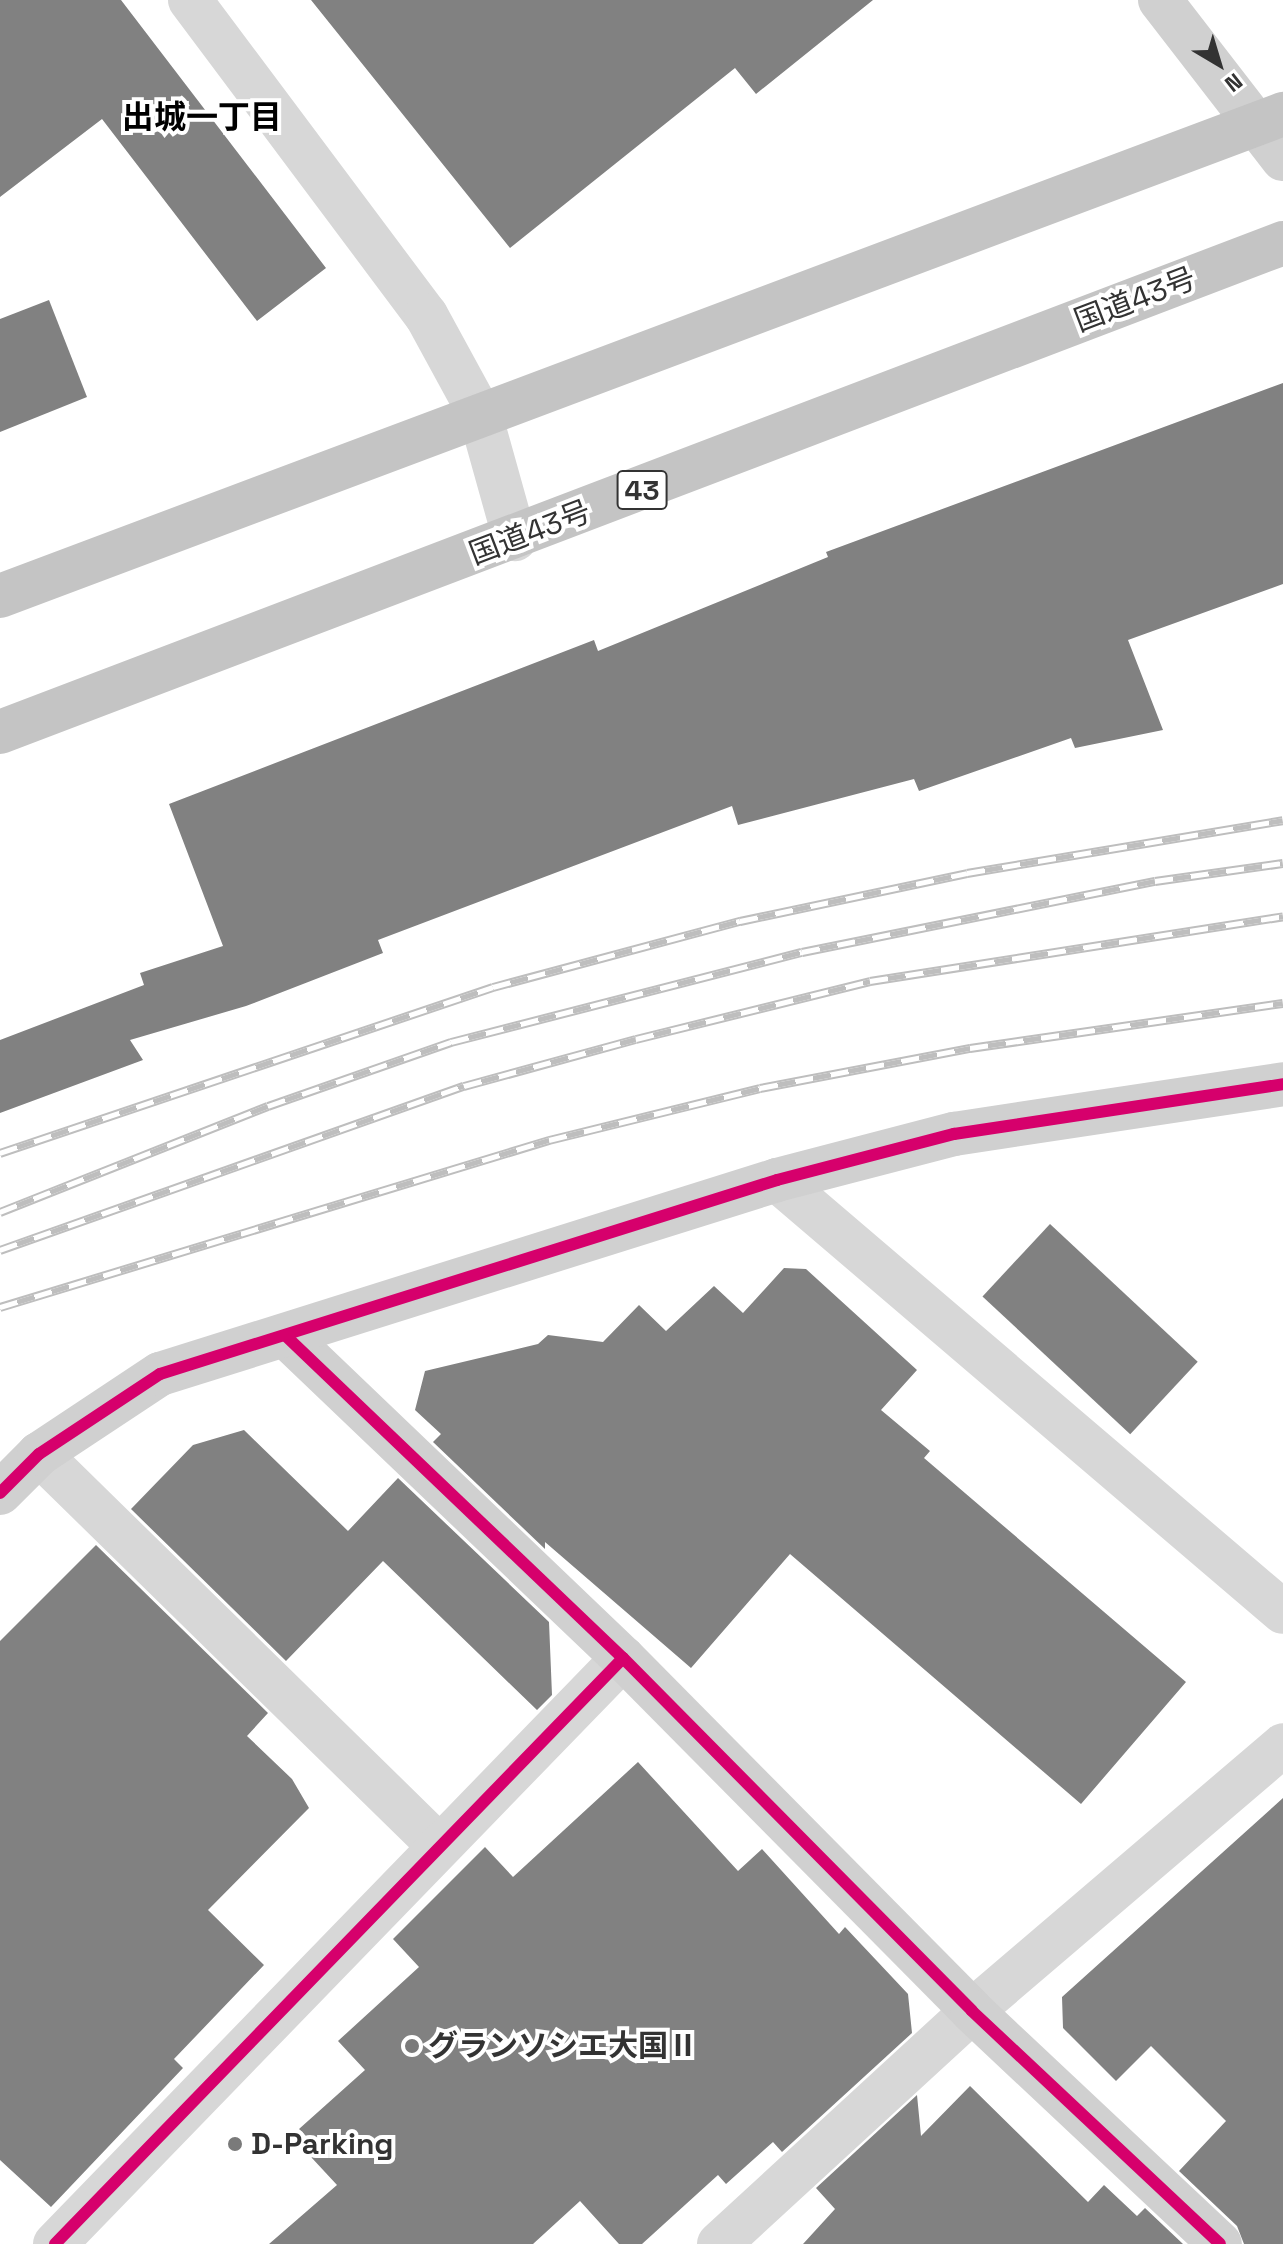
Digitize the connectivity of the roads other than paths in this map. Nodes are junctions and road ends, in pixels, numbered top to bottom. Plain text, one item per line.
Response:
1 (190, 0) edge
2 (1160, 0) edge
3 (1271, 119) edge
4 (1283, 159) edge
5 (1283, 243) edge
6 (480, 414) junction
7 (515, 539) junction
8 (0, 596) edge
9 (0, 732) edge
10 (1283, 1084) edge
11 (777, 1180) junction
12 (288, 1338) junction
13 (39, 1454) junction
14 (0, 1493) edge
15 (1283, 1612) edge
16 (623, 1658) junction
17 (1283, 1745) edge
18 (440, 1847) junction
19 (972, 2011) junction
20 (55, 2244) edge
21 (719, 2244) edge
22 (1220, 2244) edge

1 - 6 street
2 - 3 street
3 - 4 street
3 - 6 highway
5 - 7 highway, 国道43号 / 43
6 - 7 street
6 - 8 highway
7 - 9 highway, 国道43号 / 43
10 - 11 street
11 - 12 street
11 - 15 street
12 - 13 street
12 - 16 street
13 - 14 street
13 - 18 street
16 - 18 street
16 - 19 street
17 - 19 street
18 - 20 street
19 - 21 street
19 - 22 street

